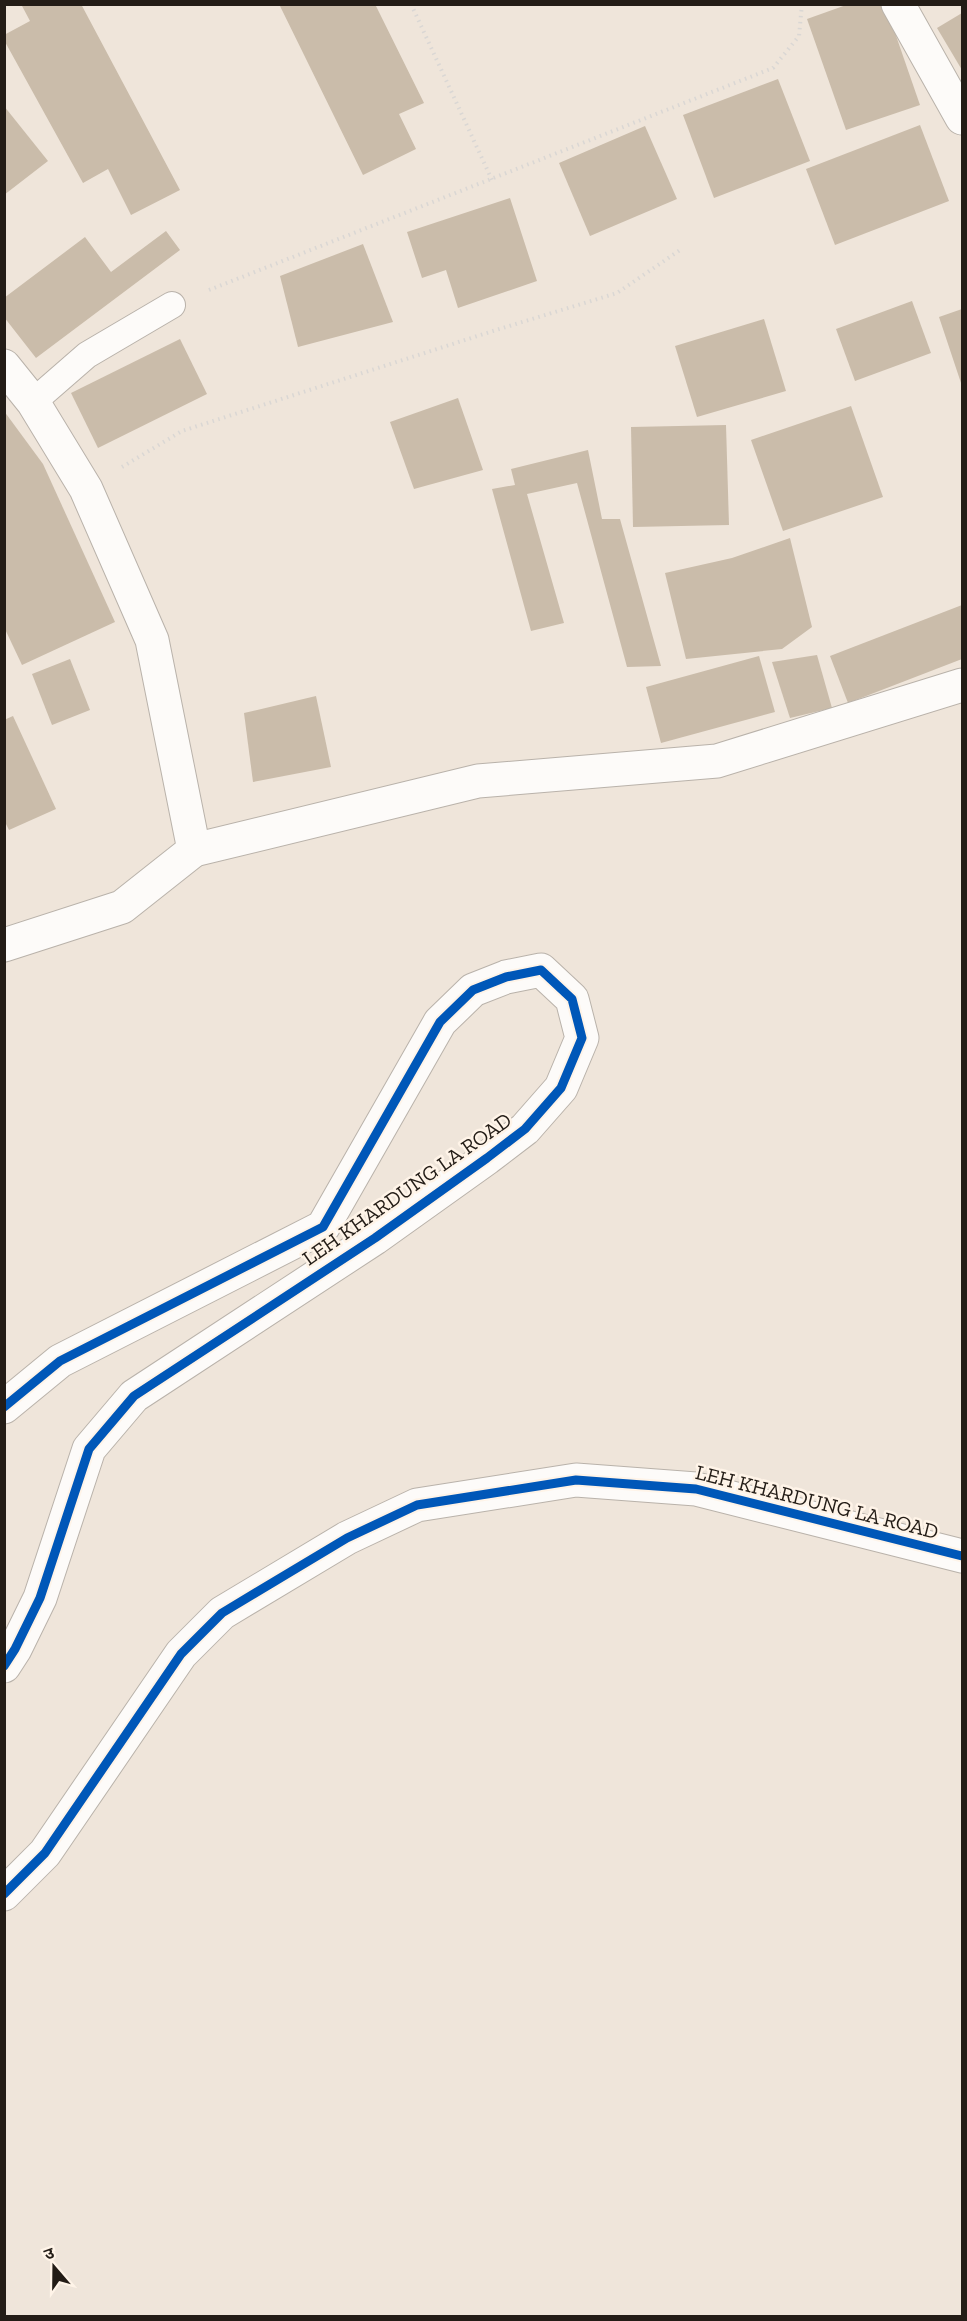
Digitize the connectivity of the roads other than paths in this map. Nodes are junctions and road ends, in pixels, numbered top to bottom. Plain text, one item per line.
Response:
1 (898, 4) edge
2 (963, 118) edge
3 (172, 305) road end
4 (4, 366) edge
5 (33, 402) junction
6 (963, 686) edge
7 (194, 850) junction
8 (4, 945) edge
9 (4, 1407) edge
10 (963, 1556) edge
11 (4, 1666) edge
12 (4, 1894) edge

1 - 2 main road
3 - 5 lane
4 - 5 main road
5 - 7 main road
6 - 7 main road
7 - 8 main road
9 - 11 main road, LEH KHARDUNG LA ROAD
10 - 12 main road, LEH KHARDUNG LA ROAD

